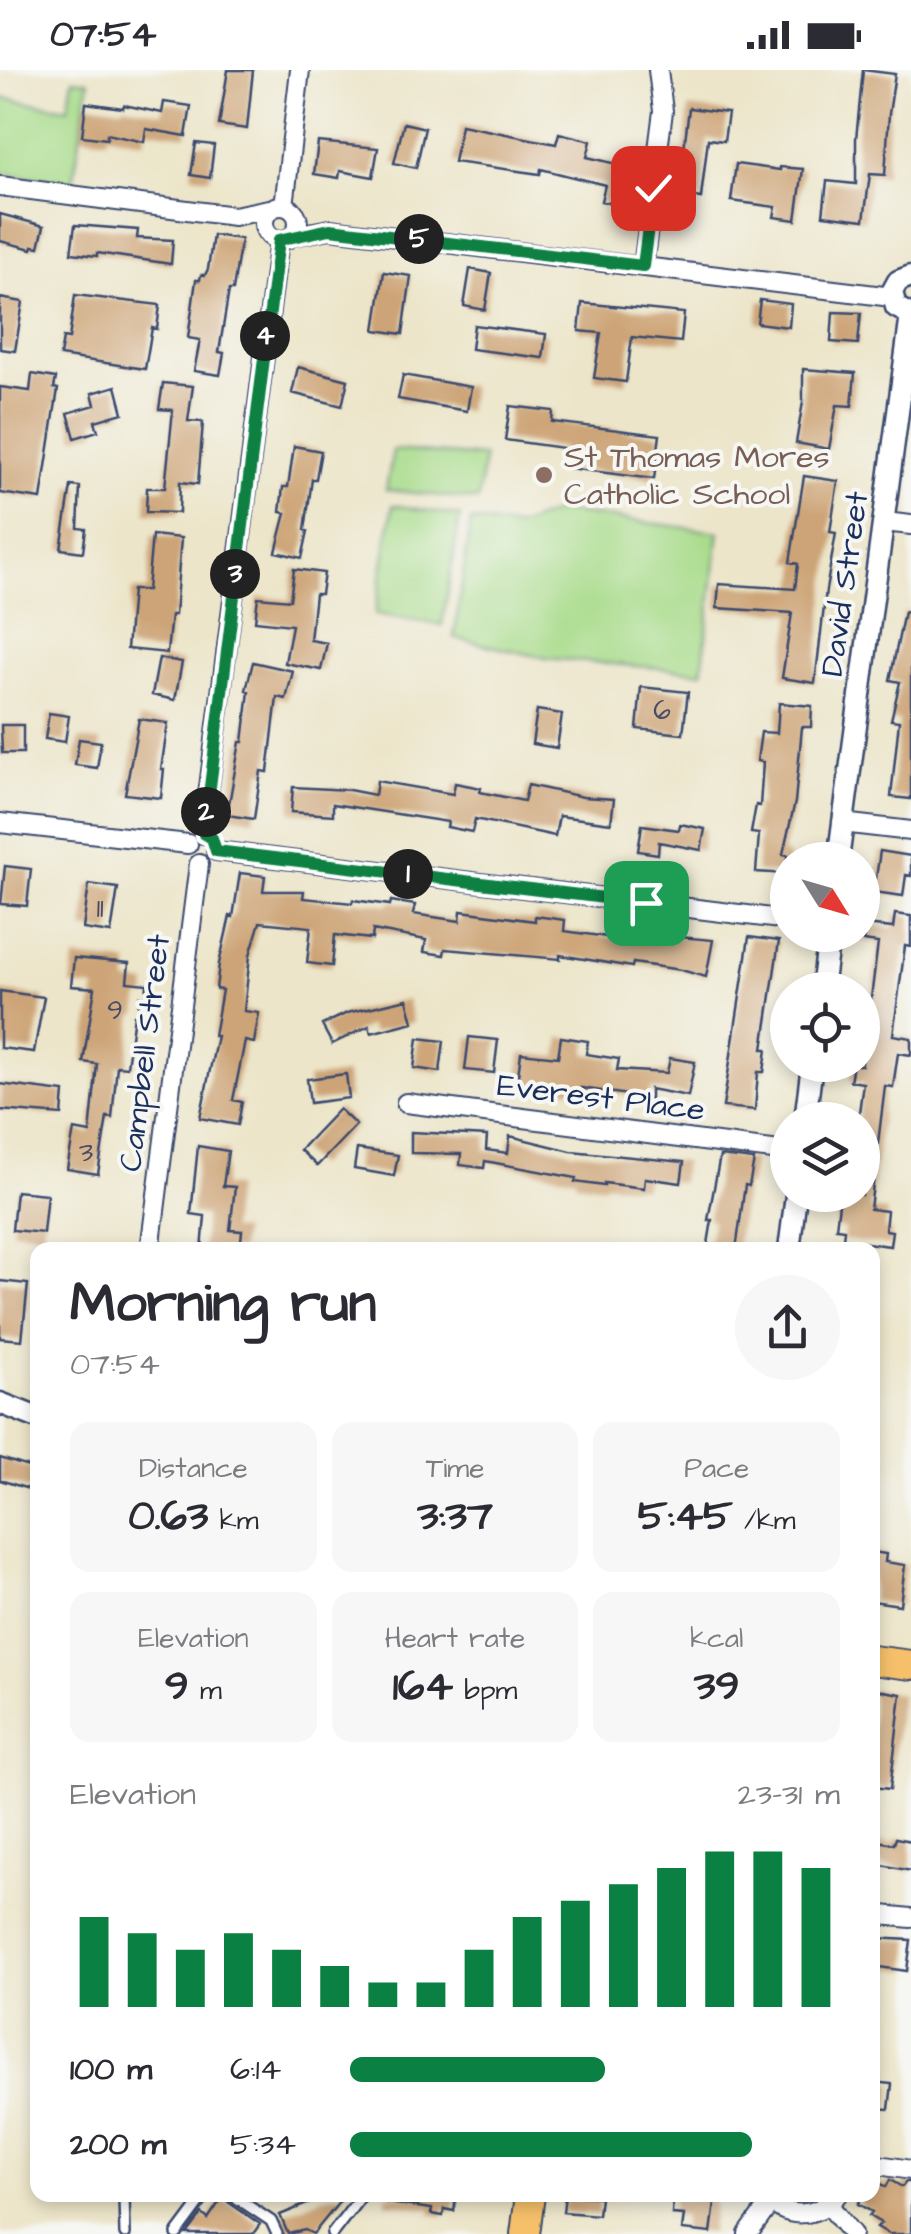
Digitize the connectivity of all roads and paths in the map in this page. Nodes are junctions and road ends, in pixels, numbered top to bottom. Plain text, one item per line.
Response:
1 (300, 70) edge
2 (658, 70) edge
3 (0, 186) edge
4 (283, 210) junction
5 (234, 216) junction
6 (330, 229) junction
7 (279, 236) junction
8 (643, 266) junction
9 (911, 276) edge
10 (892, 296) junction
11 (911, 315) edge
12 (884, 522) junction
13 (911, 525) edge
14 (0, 822) edge
15 (842, 823) junction
16 (911, 831) edge
17 (196, 840) junction
18 (840, 842) edge
19 (216, 851) junction
20 (199, 864) junction
21 (770, 918) edge
22 (406, 1103) dead end
23 (770, 1150) edge
24 (794, 1212) edge
25 (151, 1242) edge
26 (790, 1242) edge
27 (0, 1403) edge
28 (30, 1415) edge
29 (880, 1661) edge
30 (911, 1665) edge
31 (880, 1915) edge
32 (911, 1918) edge
33 (880, 2165) edge
34 (911, 2170) edge
35 (124, 2202) edge
36 (201, 2202) edge
37 (243, 2202) edge
38 (357, 2202) edge
39 (529, 2202) edge
40 (766, 2202) edge
41 (772, 2202) edge
42 (828, 2202) edge
43 (833, 2202) edge
44 (125, 2234) edge
45 (178, 2234) edge
46 (277, 2234) edge
47 (332, 2234) edge
48 (525, 2234) edge
49 (748, 2234) edge
50 (852, 2234) edge

1 - 4 street
2 - 8 street
3 - 5 street
4 - 5 street
4 - 6 street
4 - 7 street
4 - 7 street
5 - 7 street
6 - 7 street
6 - 8 street
7 - 17 street
8 - 10 street
9 - 10 street
10 - 11 street
11 - 12 street, David Street
12 - 13 street
12 - 15 street, David Street
14 - 17 street
15 - 16 street
15 - 18 street, David Street
17 - 19 street
17 - 20 street
19 - 20 street
19 - 21 street
20 - 25 street, Campbell Street
22 - 23 street, Everest Place
24 - 26 street
27 - 28 street
29 - 30 highway
31 - 32 street
33 - 34 street
35 - 44 lane
36 - 45 lane
37 - 46 lane
38 - 47 lane
39 - 48 highway
40 - 49 street
41 - 42 street
43 - 50 street

